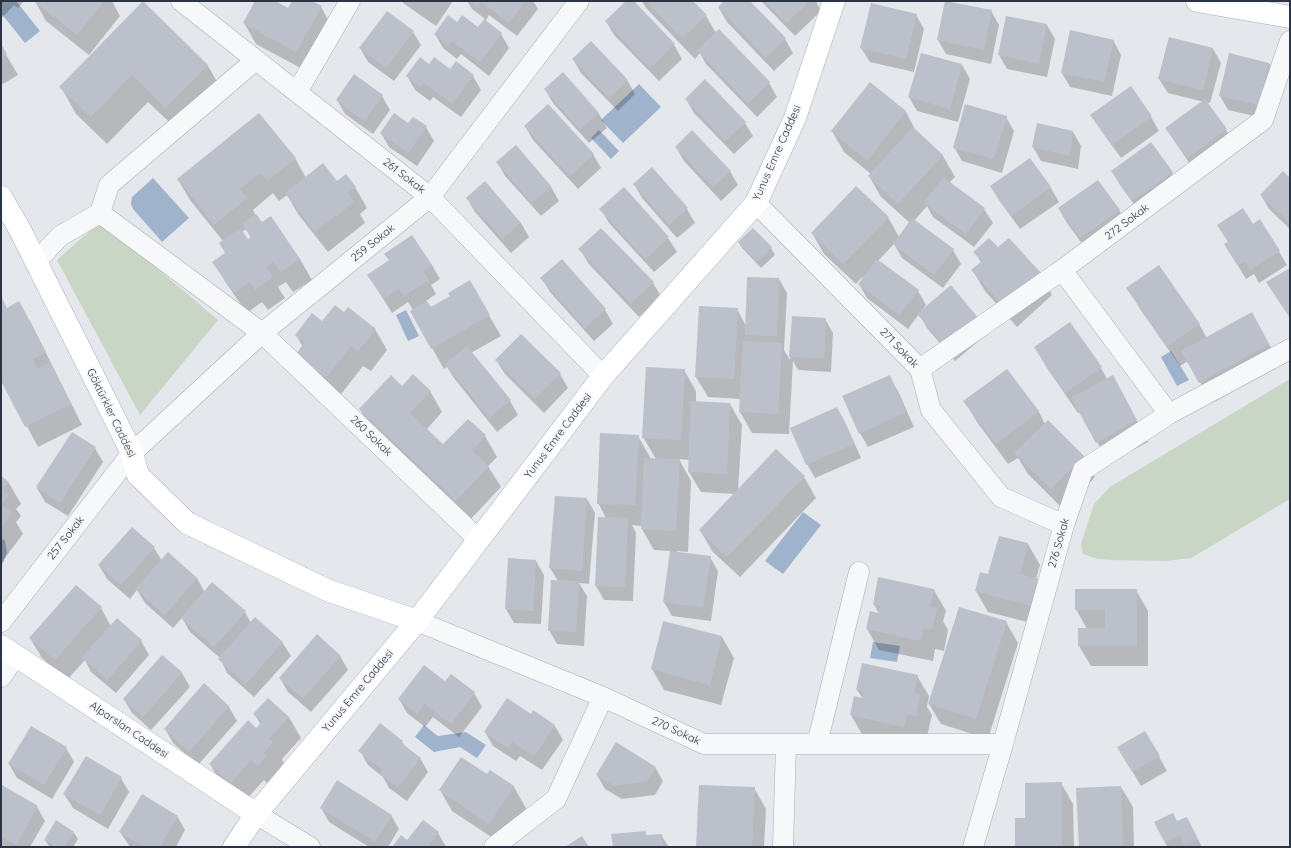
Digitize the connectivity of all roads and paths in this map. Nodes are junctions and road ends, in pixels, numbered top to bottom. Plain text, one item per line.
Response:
1 (182, 1) edge
2 (350, 1) edge
3 (579, 1) edge
4 (834, 1) edge
5 (1197, 1) edge
6 (1290, 17) edge
7 (1290, 41) edge
8 (256, 60) junction
9 (297, 92) junction
10 (430, 197) junction
11 (756, 203) junction
12 (3, 207) edge
13 (100, 213) junction
14 (36, 262) junction
15 (1062, 270) junction
16 (262, 333) junction
17 (1290, 350) edge
18 (920, 369) junction
19 (604, 376) junction
20 (1169, 414) junction
21 (132, 453) junction
22 (1064, 525) junction
23 (479, 540) junction
24 (859, 572) dead end
25 (417, 621) junction
26 (1, 622) edge
27 (8, 651) edge
28 (1, 677) edge
29 (603, 697) junction
30 (786, 744) junction
31 (817, 744) junction
32 (1003, 744) junction
33 (256, 814) junction
34 (234, 847) edge
35 (310, 847) edge
36 (494, 847) edge
37 (783, 847) edge
38 (973, 847) edge

1 - 8 street, 261 Sokak
2 - 9 street
3 - 10 street, 259 Sokak
4 - 11 street, Yunus Emre Caddesi
5 - 6 street
7 - 15 street, 272 Sokak
8 - 9 street, 261 Sokak
8 - 13 street
9 - 10 street, 261 Sokak
10 - 16 street, 259 Sokak
10 - 19 street, 261 Sokak
11 - 18 street, 271 Sokak
11 - 19 street, Yunus Emre Caddesi
12 - 14 street, Göktürkler Caddesi
13 - 14 street
13 - 16 street, 260 Sokak
14 - 21 street, Göktürkler Caddesi
15 - 18 street, 272 Sokak
15 - 20 street
16 - 21 street, 259 Sokak
16 - 23 street, 260 Sokak
17 - 20 street, 276 Sokak
18 - 22 street, 271 Sokak
19 - 23 street, Yunus Emre Caddesi
20 - 22 street, 276 Sokak
21 - 25 street, Göktürkler Caddesi
21 - 26 street, 257 Sokak
22 - 32 street, 276 Sokak
23 - 25 street, Yunus Emre Caddesi
24 - 31 street
25 - 29 street, 270 Sokak
25 - 33 street, Yunus Emre Caddesi
27 - 28 street
27 - 33 street, Alparslan Caddesi
29 - 30 street, 270 Sokak
29 - 36 street
30 - 31 street, 270 Sokak
30 - 37 street
31 - 32 street, 270 Sokak
32 - 38 street, 276 Sokak
33 - 34 street, Yunus Emre Caddesi
33 - 35 street

